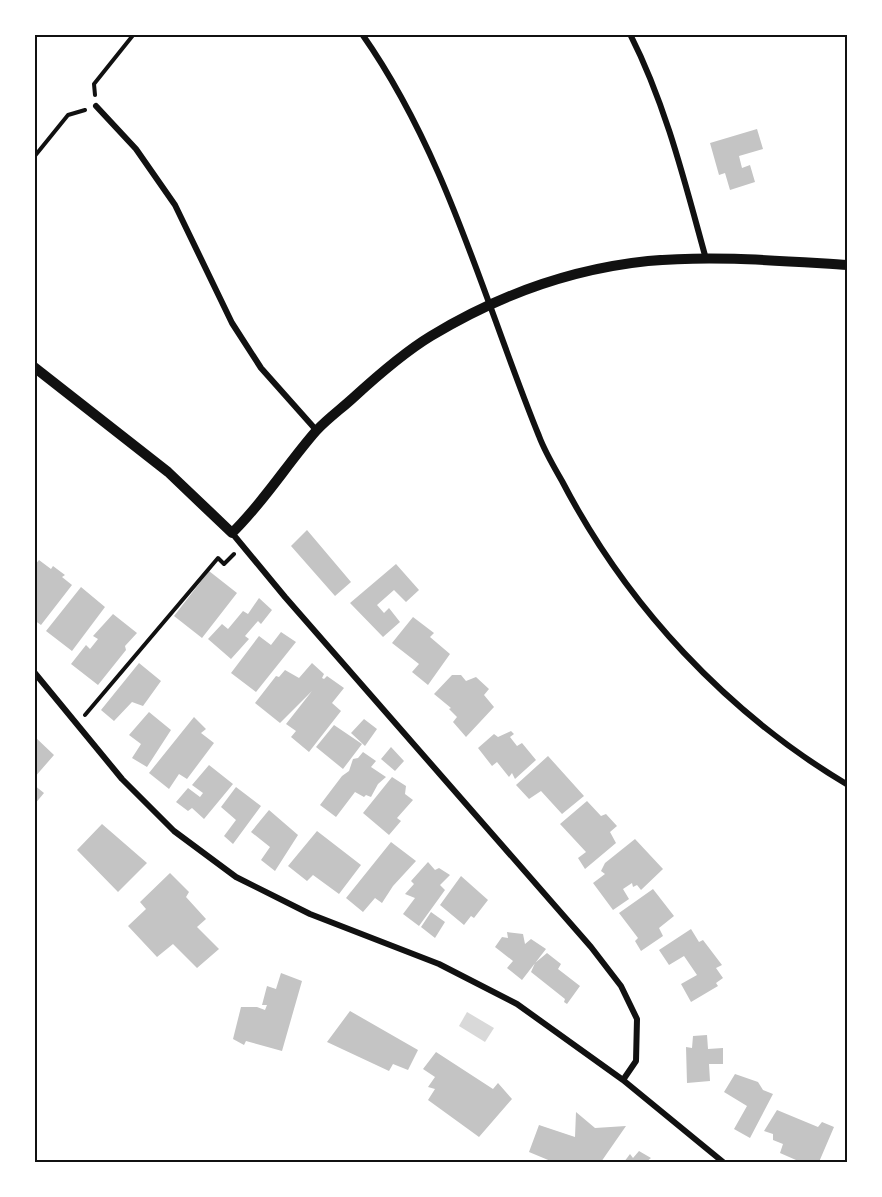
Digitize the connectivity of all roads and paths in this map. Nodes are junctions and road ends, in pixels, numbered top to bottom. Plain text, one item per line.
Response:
1 (362, 34) edge
2 (630, 34) edge
3 (96, 106) dead end
4 (706, 259) junction
5 (848, 265) edge
6 (490, 304) junction
7 (34, 367) edge
8 (317, 430) junction
9 (232, 533) junction
10 (243, 545) junction
11 (34, 672) edge
12 (76, 725) junction
13 (848, 785) edge
14 (623, 1080) junction
15 (723, 1162) edge

1 - 6 street
2 - 4 street
3 - 8 street
4 - 5 street
4 - 6 street
6 - 8 street
6 - 13 street
7 - 9 street
8 - 9 street
9 - 10 street
10 - 12 path
10 - 14 street
11 - 12 street
12 - 14 street
14 - 15 street

